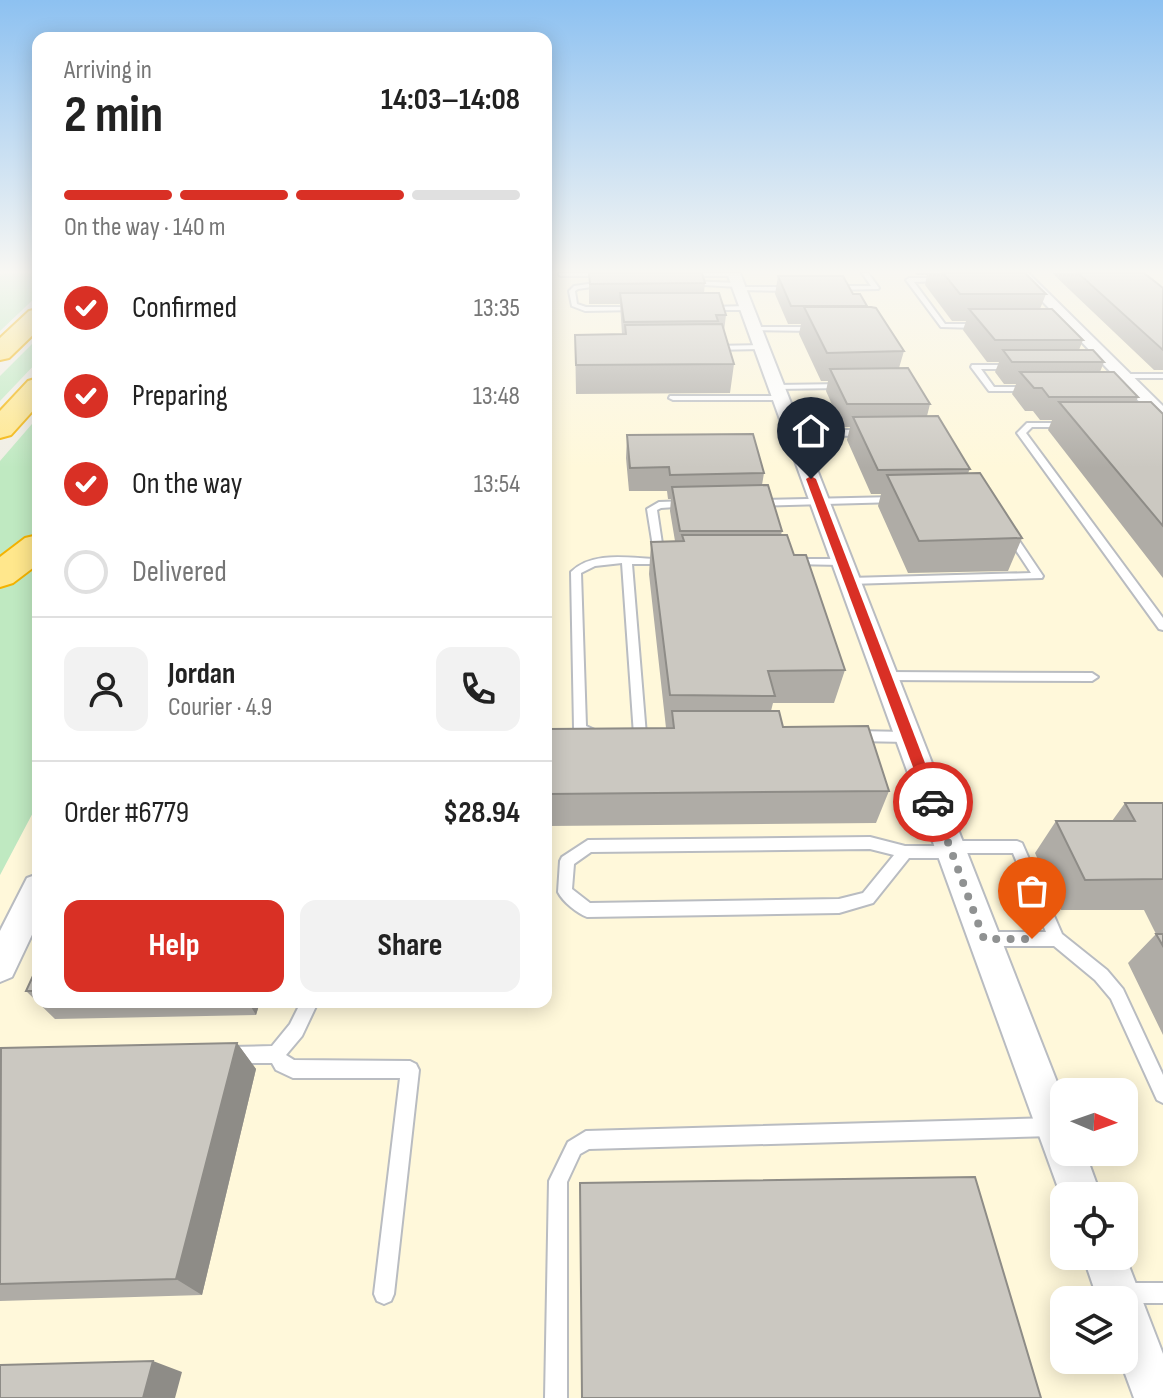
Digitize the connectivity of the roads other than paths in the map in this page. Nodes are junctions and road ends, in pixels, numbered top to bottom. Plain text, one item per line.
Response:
1 (15, 338) edge
2 (715, 338) edge
3 (758, 338) edge
4 (1079, 338) edge
5 (708, 348) edge
6 (0, 352) edge
7 (1022, 367) edge
8 (1163, 376) edge
9 (1119, 377) junction
10 (851, 386) edge
11 (1035, 389) edge
12 (778, 392) junction
13 (32, 394) edge
14 (673, 398) dead end
15 (1156, 420) edge
16 (1163, 424) edge
17 (1074, 425) edge
18 (0, 429) edge
19 (794, 433) junction
20 (868, 433) edge
21 (910, 500) edge
22 (820, 502) junction
23 (746, 503) edge
24 (703, 504) edge
25 (1004, 524) edge
26 (32, 551) edge
27 (627, 562) junction
28 (660, 562) junction
29 (675, 562) edge
30 (781, 562) edge
31 (846, 572) junction
32 (0, 575) edge
33 (1163, 626) edge
34 (885, 676) junction
35 (1092, 677) dead end
36 (602, 735) edge
37 (655, 735) edge
38 (845, 736) edge
39 (908, 737) junction
40 (951, 850) junction
41 (905, 852) junction
42 (32, 900) edge
43 (984, 939) junction
44 (1057, 939) junction
45 (0, 966) edge
46 (307, 1008) edge
47 (276, 1054) junction
48 (215, 1055) edge
49 (1163, 1094) edge
50 (1050, 1114) edge
51 (1050, 1143) edge
52 (1138, 1291) edge
53 (1163, 1293) edge
54 (384, 1294) dead end
55 (1138, 1347) edge
56 (556, 1398) edge
57 (1157, 1398) edge

1 - 6 highway
2 - 5 lane
3 - 12 street
4 - 9 street
7 - 11 lane
8 - 9 lane
9 - 15 street
10 - 12 lane
12 - 14 lane
12 - 19 street
13 - 18 highway
15 - 16 lane
17 - 33 lane
19 - 20 lane
19 - 22 street
21 - 22 lane
22 - 23 lane
22 - 31 street
24 - 28 lane
25 - 31 lane
26 - 32 highway
27 - 28 lane
27 - 36 lane
27 - 37 lane
28 - 29 lane
30 - 31 lane
31 - 34 street
34 - 35 lane
34 - 39 street
38 - 39 lane
39 - 40 street
40 - 41 lane
40 - 43 street
40 - 44 lane
41 - 41 lane
42 - 45 street
43 - 44 lane
43 - 50 street
44 - 49 lane
46 - 47 lane
47 - 48 lane
47 - 54 lane
51 - 56 lane
52 - 53 lane
55 - 57 street

